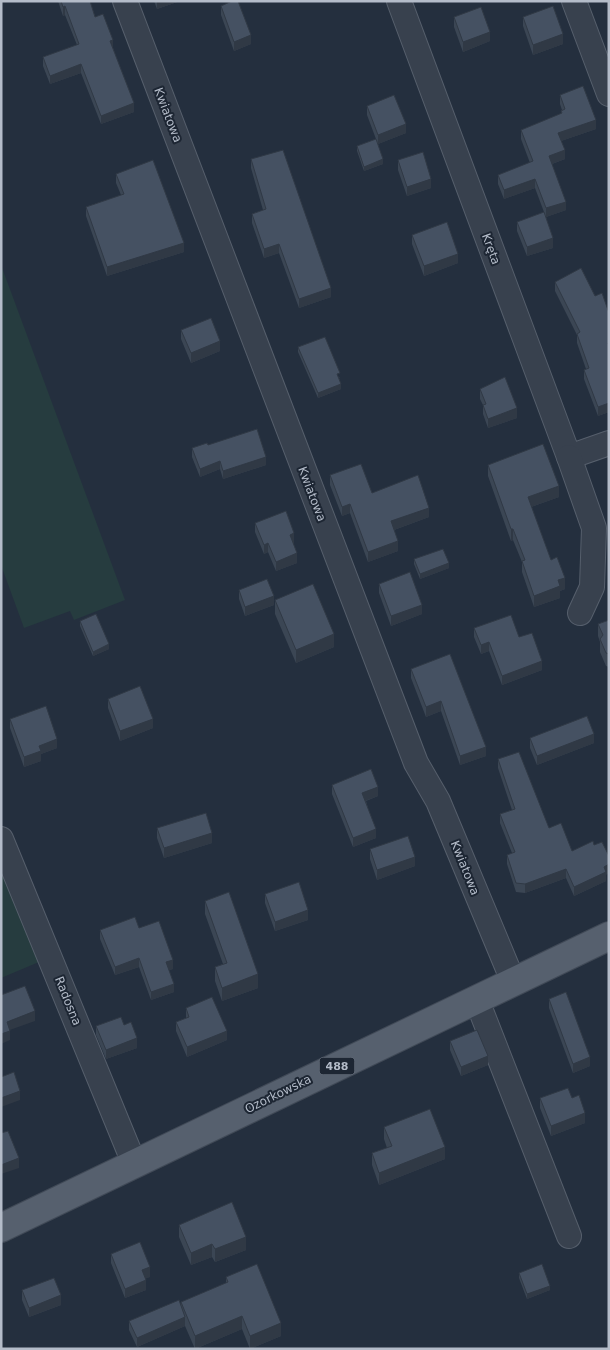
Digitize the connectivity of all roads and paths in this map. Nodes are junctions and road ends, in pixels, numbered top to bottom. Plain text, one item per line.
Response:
1 (125, 1) edge
2 (399, 1) edge
3 (574, 1) edge
4 (609, 94) edge
5 (609, 443) edge
6 (569, 457) junction
7 (580, 613) dead end
8 (1, 839) edge
9 (609, 936) edge
10 (512, 981) junction
11 (476, 998) junction
12 (134, 1163) junction
13 (1, 1228) edge
14 (569, 1236) dead end

1 - 10 street, Kwiatowa
2 - 6 street, Kręta
3 - 4 street
5 - 6 street
6 - 7 street, Kręta
8 - 12 street, Radosna
9 - 10 main road, Ozorkowska / 488
10 - 11 main road, Ozorkowska / 488
11 - 12 main road, Ozorkowska / 488
11 - 14 street
12 - 13 main road, Ozorkowska / 488

